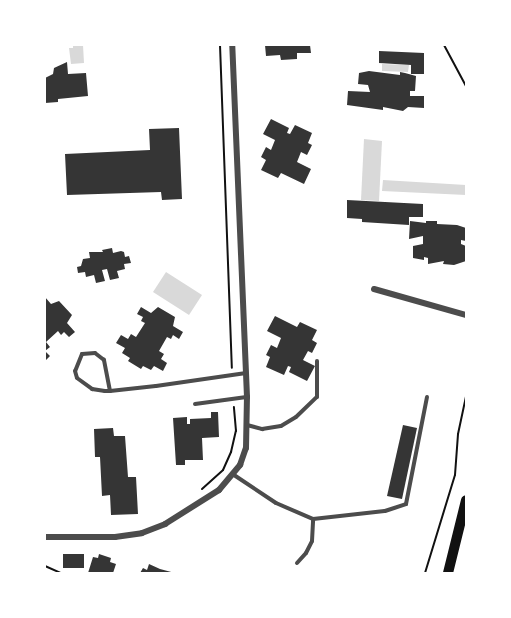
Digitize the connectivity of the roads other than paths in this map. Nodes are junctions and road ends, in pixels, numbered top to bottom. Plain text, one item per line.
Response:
1 (232, 45) edge
2 (374, 289) dead end
3 (466, 315) edge
4 (317, 361) dead end
5 (246, 373) junction
6 (110, 391) junction
7 (247, 397) junction
8 (427, 397) dead end
9 (195, 404) dead end
10 (247, 425) junction
11 (234, 475) junction
12 (466, 500) edge
13 (313, 519) junction
14 (45, 537) edge
15 (297, 563) dead end
16 (447, 572) edge

1 - 5 street
2 - 3 street
4 - 10 lane
5 - 6 lane
5 - 7 street
6 - 6 lane
7 - 9 lane
7 - 10 street
8 - 13 lane
10 - 11 street
11 - 13 lane
11 - 14 street
12 - 16 main road
13 - 15 lane

